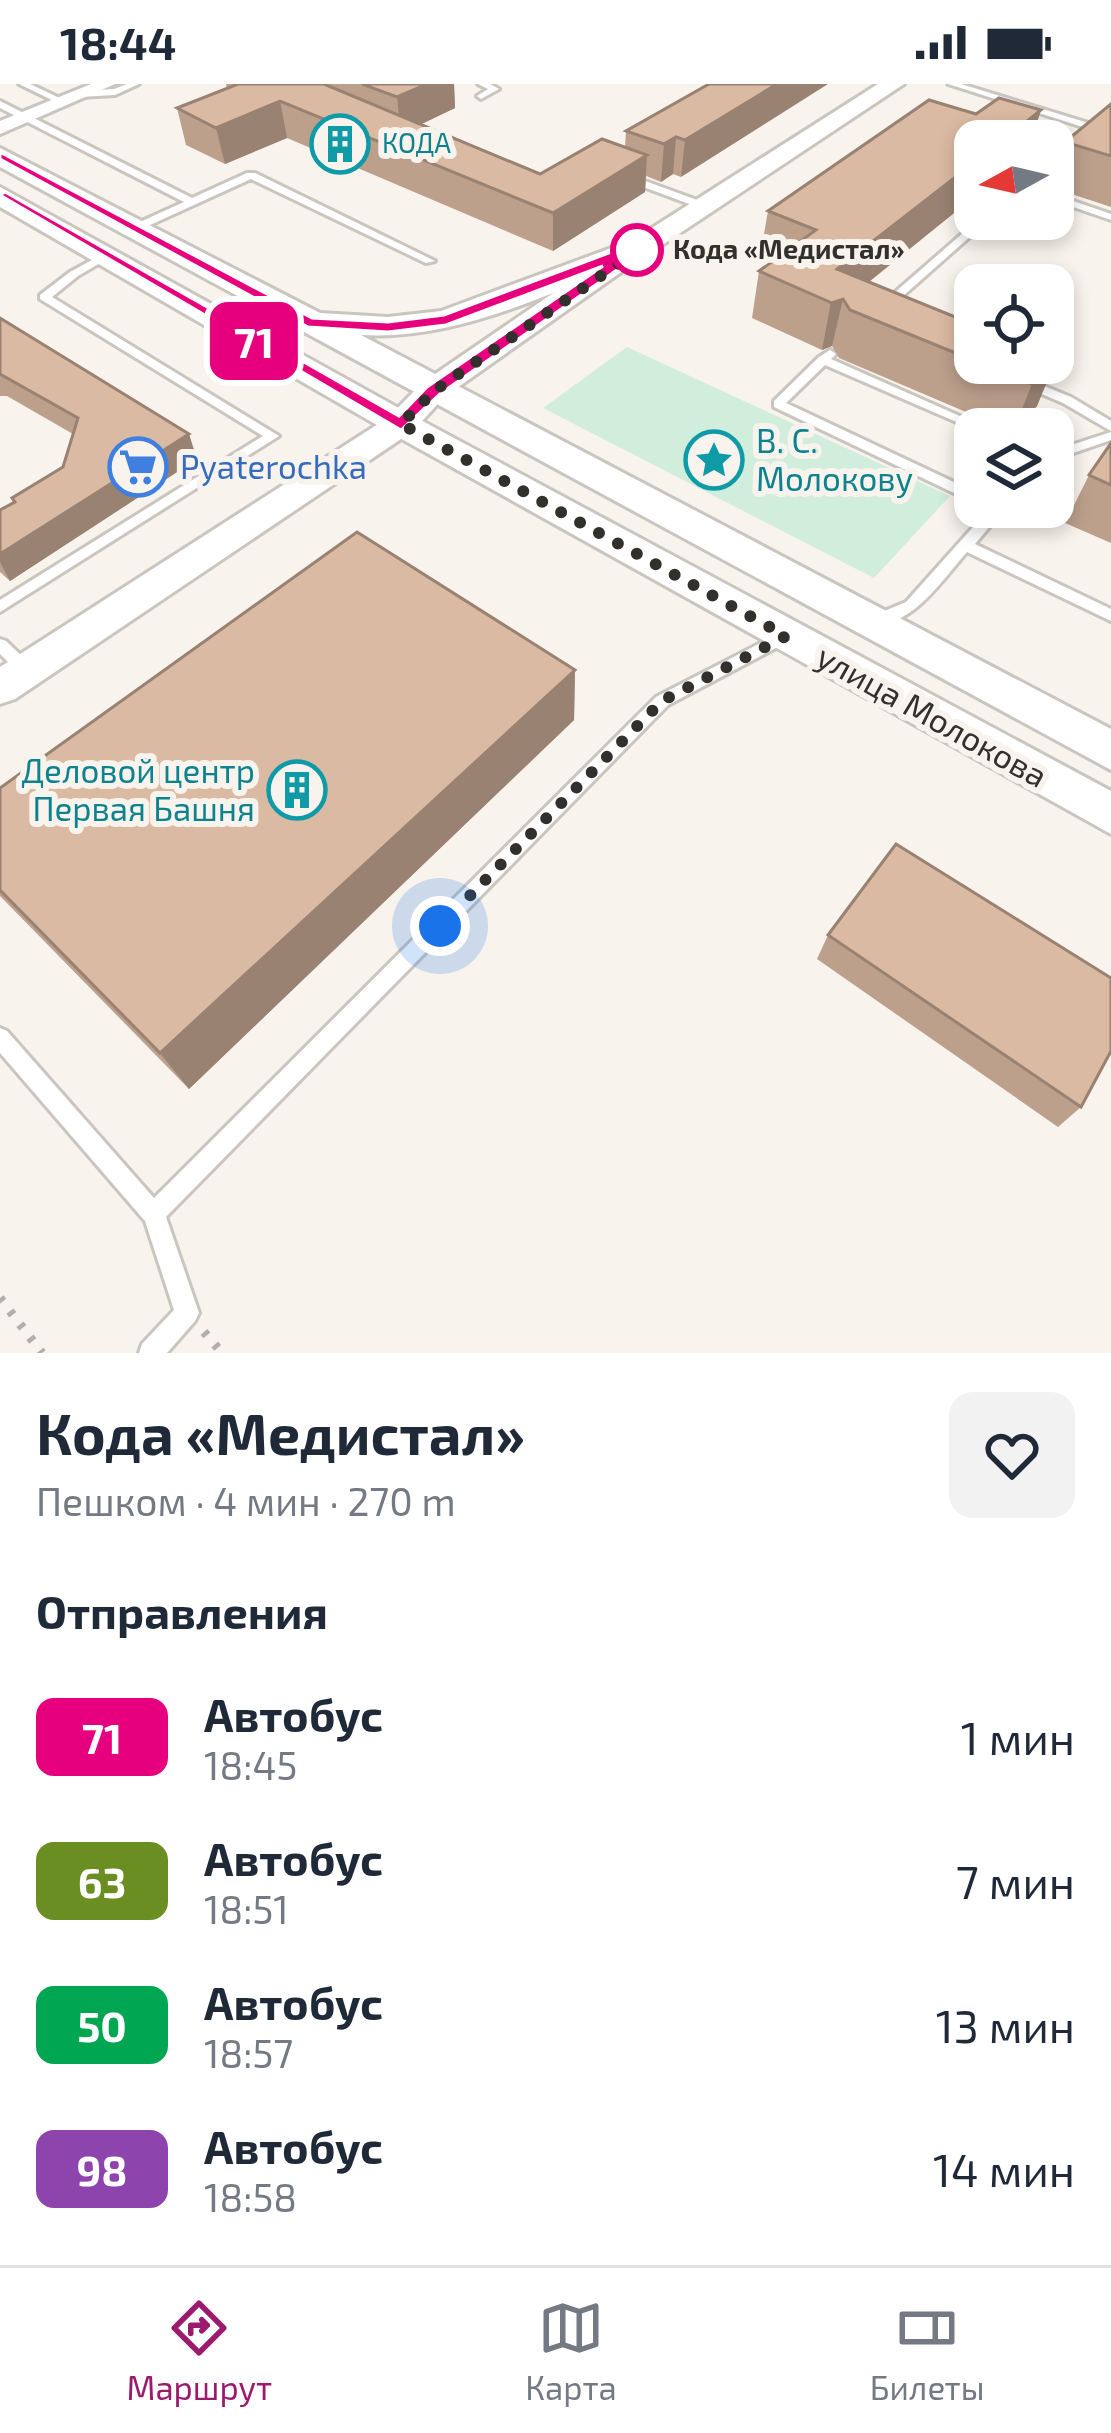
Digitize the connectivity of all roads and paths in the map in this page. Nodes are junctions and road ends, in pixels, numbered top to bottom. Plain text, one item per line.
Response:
1 (23, 84) edge
2 (106, 84) edge
3 (135, 84) edge
4 (893, 84) edge
5 (952, 84) edge
6 (63, 94) edge
7 (0, 104) edge
8 (26, 117) junction
9 (0, 128) edge
10 (1111, 133) edge
11 (0, 156) edge
12 (611, 172) edge
13 (0, 195) edge
14 (192, 202) junction
15 (1074, 204) edge
16 (704, 206) junction
17 (1111, 217) edge
18 (135, 229) junction
19 (961, 240) edge
20 (644, 246) junction
21 (107, 256) junction
22 (430, 261) dead end
23 (308, 322) junction
24 (892, 327) edge
25 (1029, 384) edge
26 (434, 391) junction
27 (954, 416) edge
28 (401, 424) junction
29 (1111, 427) edge
30 (1111, 436) edge
31 (1074, 449) edge
32 (954, 488) edge
33 (980, 528) edge
34 (965, 545) junction
35 (0, 607) edge
36 (1111, 615) edge
37 (869, 624) junction
38 (786, 636) junction
39 (9, 668) edge
40 (1111, 751) edge
41 (1111, 814) edge
42 (0, 1038) edge
43 (154, 1214) junction
44 (0, 1298) edge
45 (42, 1353) edge
46 (151, 1353) edge

1 - 6 lane
2 - 6 street
3 - 6 lane
4 - 16 street
5 - 10 lane
6 - 8 street
7 - 8 lane
8 - 9 street
8 - 14 lane
11 - 18 main road, улица Молокова
12 - 16 lane
13 - 21 main road, улица Молокова
14 - 18 lane
14 - 22 lane
15 - 17 lane
16 - 20 street
18 - 23 main road, улица Молокова
19 - 24 lane
20 - 23 main road
20 - 26 street
21 - 28 main road, улица Молокова
21 - 35 lane
23 - 26 main road, улица Молокова
25 - 29 lane
26 - 28 street
26 - 37 main road, улица Молокова
27 - 32 lane
28 - 38 main road, улица Молокова
28 - 39 street
30 - 31 lane
33 - 34 lane
34 - 36 lane
34 - 37 lane
37 - 40 main road, улица Молокова
38 - 41 main road, улица Молокова
38 - 43 lane
42 - 43 lane
43 - 46 lane
44 - 45 path

